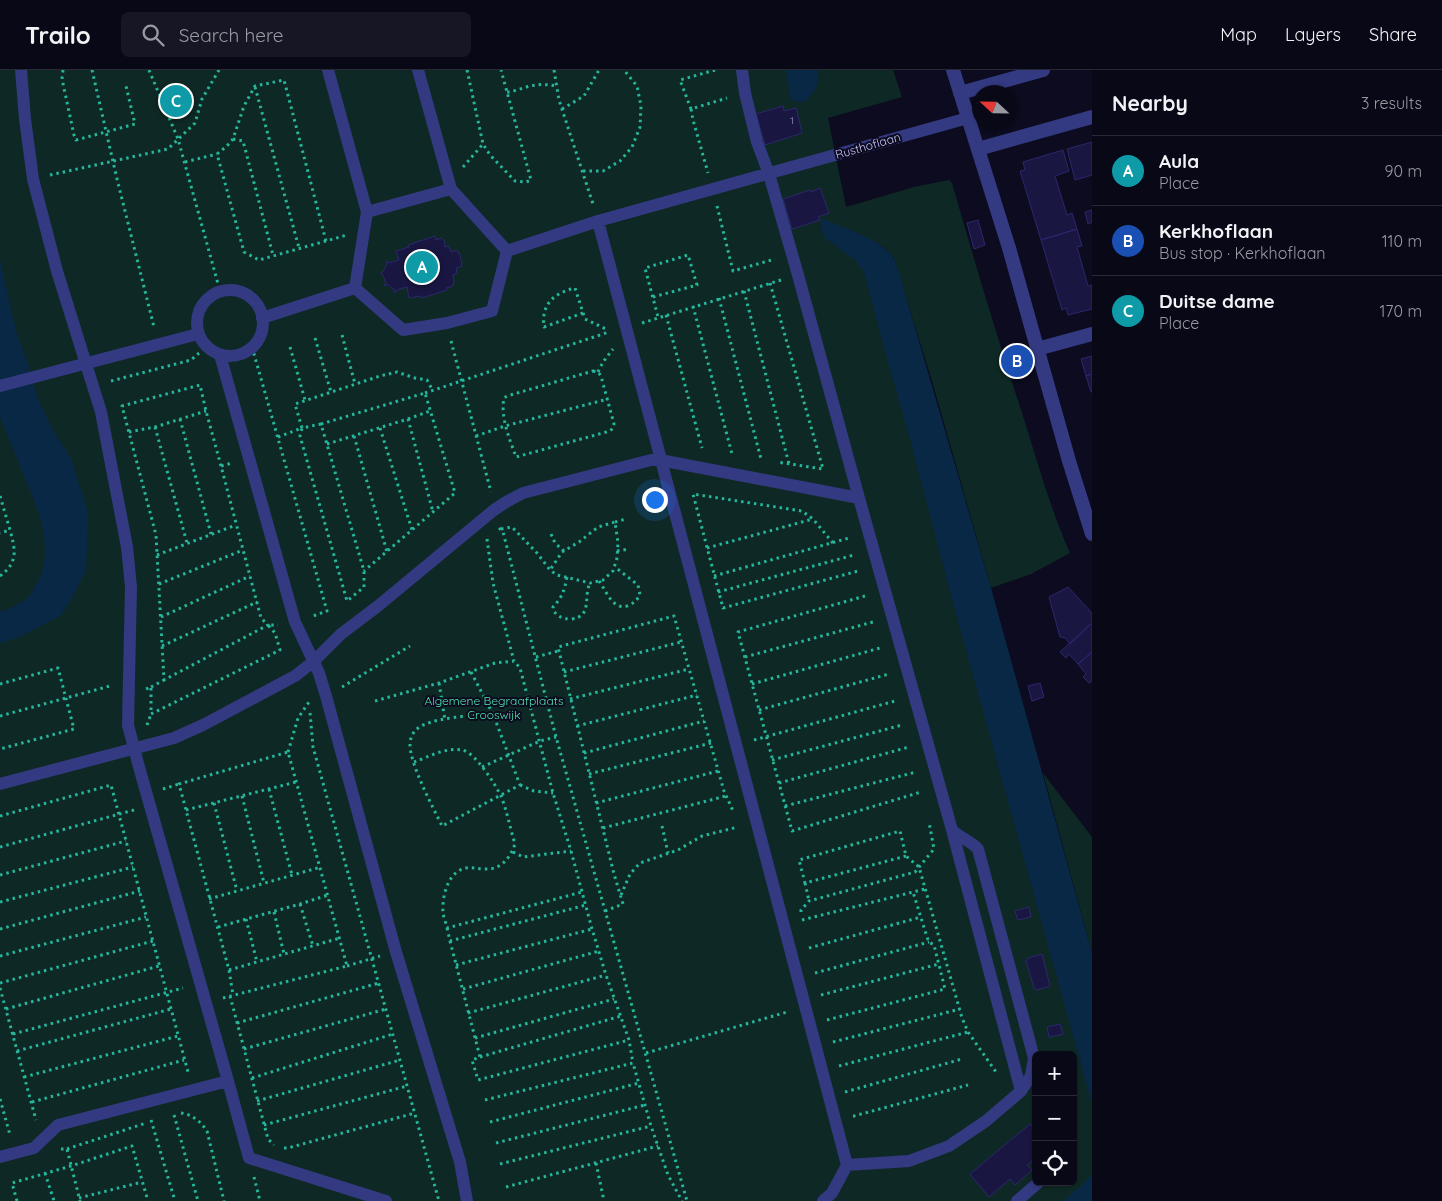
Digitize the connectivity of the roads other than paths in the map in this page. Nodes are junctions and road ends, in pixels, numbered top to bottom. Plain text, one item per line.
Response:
1 (21, 70) edge
2 (328, 70) edge
3 (418, 70) edge
4 (742, 70) edge
5 (953, 70) edge
6 (1043, 70) edge
7 (960, 93) junction
8 (1092, 117) edge
9 (968, 118) junction
10 (978, 149) junction
11 (769, 174) junction
12 (451, 189) junction
13 (367, 212) junction
14 (598, 221) junction
15 (507, 251) junction
16 (355, 288) junction
17 (262, 318) junction
18 (198, 334) junction
19 (1092, 334) edge
20 (1037, 349) junction
21 (220, 355) junction
22 (86, 364) junction
23 (0, 386) edge
24 (660, 460) junction
25 (859, 498) junction
26 (1092, 534) edge
27 (313, 662) junction
28 (134, 748) junction
29 (0, 784) edge
30 (952, 830) junction
31 (1032, 1051) edge
32 (1032, 1080) edge
33 (228, 1081) junction
34 (1020, 1091) junction
35 (0, 1157) edge
36 (847, 1165) junction
37 (1034, 1186) edge
38 (386, 1201) edge
39 (467, 1201) edge
40 (823, 1201) edge
41 (1017, 1201) edge

1 - 22 lane
2 - 13 lane
3 - 12 lane
4 - 11 lane
5 - 7 street
6 - 7 street
7 - 9 street
8 - 10 street
9 - 10 street
9 - 11 lane, Rusthoflaan
10 - 20 street
11 - 14 lane, Rusthoflaan
11 - 25 lane
12 - 13 lane
12 - 15 lane
13 - 16 lane
14 - 15 lane, Rusthoflaan
14 - 24 lane
15 - 16 lane
16 - 17 lane
17 - 18 lane
17 - 21 lane
18 - 21 lane
18 - 22 lane
19 - 20 street
20 - 26 street
21 - 27 lane
22 - 23 lane
22 - 28 lane
24 - 25 lane
24 - 27 lane
24 - 36 lane
25 - 30 lane
27 - 28 lane
27 - 39 lane
28 - 29 lane
28 - 33 lane
30 - 31 lane
30 - 34 lane
32 - 34 lane
33 - 35 lane
33 - 38 lane
34 - 36 lane
36 - 40 lane
37 - 41 lane

